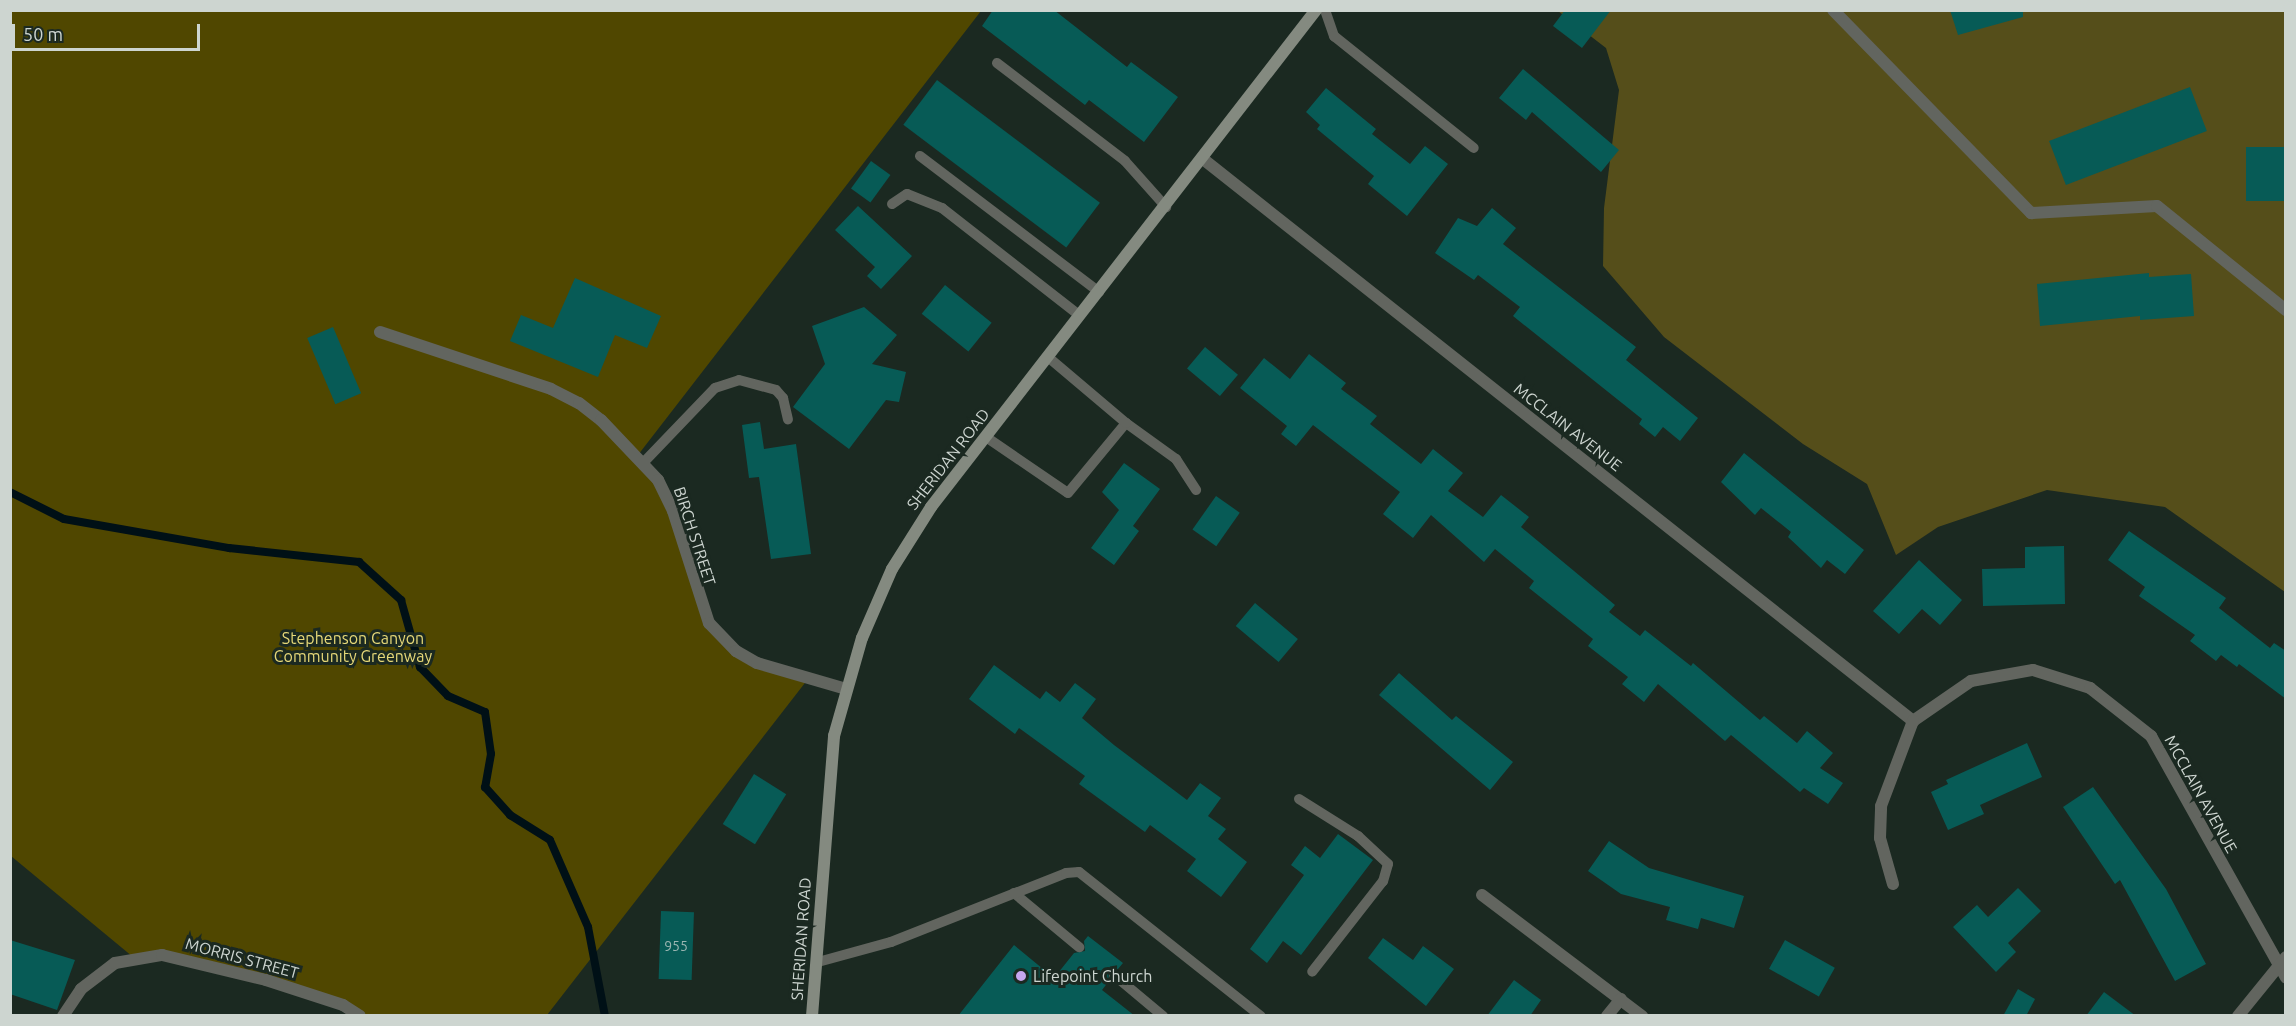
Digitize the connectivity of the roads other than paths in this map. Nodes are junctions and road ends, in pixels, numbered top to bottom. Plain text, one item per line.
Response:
1 (1316, 10) edge
2 (1325, 10) edge
3 (1833, 10) edge
4 (997, 63) dead end
5 (1474, 148) dead end
6 (920, 156) dead end
7 (1203, 159) junction
8 (892, 204) dead end
9 (1166, 207) junction
10 (1099, 292) junction
11 (2286, 310) edge
12 (1080, 316) junction
13 (380, 332) dead end
14 (1048, 357) junction
15 (788, 419) dead end
16 (1126, 423) junction
17 (986, 437) junction
18 (644, 462) junction
19 (1196, 490) dead end
20 (846, 689) junction
21 (1912, 721) junction
22 (1299, 799) dead end
23 (1893, 884) dead end
24 (1014, 893) junction
25 (1482, 895) dead end
26 (1079, 947) dead end
27 (2286, 957) edge
28 (818, 962) junction
29 (2276, 967) junction
30 (1312, 972) dead end
31 (1114, 975) dead end
32 (2286, 978) edge
33 (1621, 999) junction
34 (1261, 1015) edge
35 (63, 1016) edge
36 (360, 1016) edge
37 (812, 1016) edge
38 (1163, 1016) edge
39 (1607, 1016) edge
40 (1642, 1016) edge
41 (2238, 1016) edge

1 - 7 main road, SHERIDAN ROAD
2 - 5 lane
3 - 11 street
4 - 9 lane
6 - 10 lane
7 - 9 main road, SHERIDAN ROAD
7 - 21 street, MCCLAIN AVENUE
8 - 12 lane
9 - 10 main road, SHERIDAN ROAD
10 - 12 main road, SHERIDAN ROAD
12 - 14 main road, SHERIDAN ROAD
13 - 18 street, BIRCH STREET
14 - 16 lane
14 - 17 main road, SHERIDAN ROAD
15 - 18 lane
16 - 17 lane
16 - 19 lane
17 - 20 main road, SHERIDAN ROAD
18 - 20 street, BIRCH STREET
20 - 28 main road, SHERIDAN ROAD
21 - 23 street
21 - 29 street, MCCLAIN AVENUE
22 - 30 lane
24 - 26 lane
24 - 28 lane
24 - 34 lane
25 - 33 street
27 - 29 street
28 - 37 main road, SHERIDAN ROAD
29 - 32 street, MCCLAIN AVENUE
29 - 41 street
31 - 38 lane
33 - 39 street
33 - 40 street
35 - 36 street, MORRIS STREET

